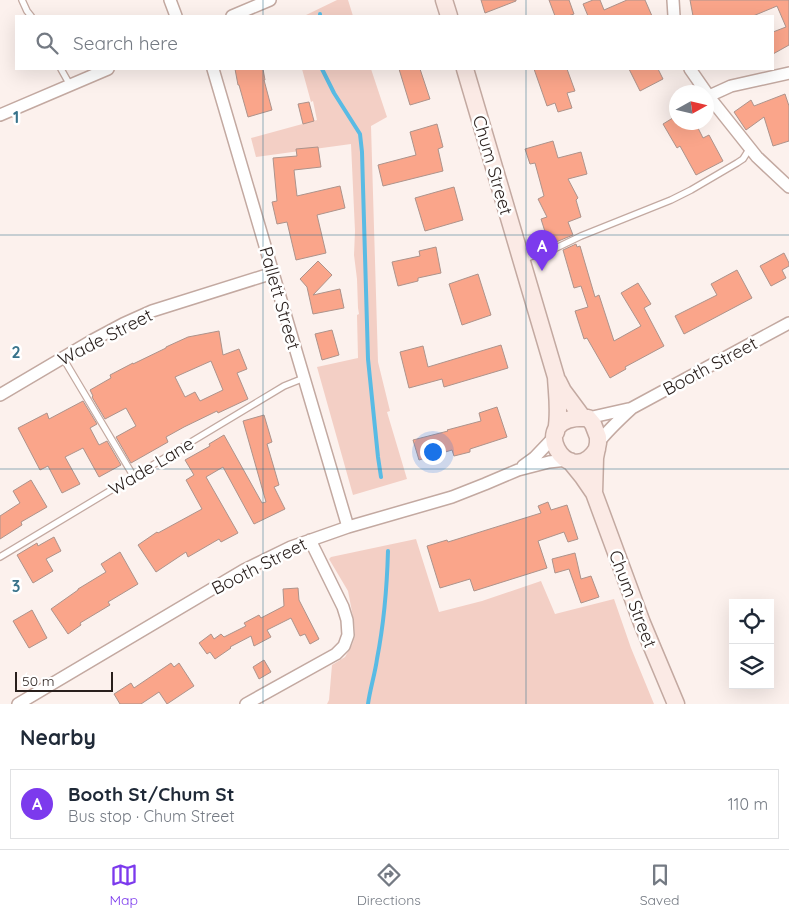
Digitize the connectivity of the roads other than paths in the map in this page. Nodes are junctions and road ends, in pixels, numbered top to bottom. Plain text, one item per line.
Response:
1 (22, 0) edge
2 (170, 0) edge
3 (270, 0) edge
4 (444, 0) edge
5 (674, 0) edge
6 (30, 15) edge
7 (176, 15) edge
8 (234, 15) edge
9 (449, 15) edge
10 (674, 15) edge
11 (62, 70) edge
12 (106, 70) edge
13 (213, 70) edge
14 (464, 70) edge
15 (691, 70) edge
16 (789, 73) edge
17 (70, 85) junction
18 (701, 85) edge
19 (714, 92) edge
20 (714, 103) edge
21 (0, 115) edge
22 (750, 148) junction
23 (789, 187) edge
24 (521, 259) junction
25 (273, 274) junction
26 (789, 323) edge
27 (63, 358) junction
28 (556, 377) junction
29 (304, 378) junction
30 (0, 395) edge
31 (632, 408) junction
32 (586, 418) junction
33 (555, 434) junction
34 (598, 446) junction
35 (568, 461) junction
36 (518, 470) junction
37 (134, 477) junction
38 (594, 492) junction
39 (348, 527) junction
40 (310, 540) junction
41 (0, 557) edge
42 (18, 704) edge
43 (246, 704) edge
44 (676, 704) edge

1 - 6 lane
2 - 7 street
3 - 8 street
4 - 9 street
5 - 10 street
11 - 17 lane
12 - 17 street
13 - 25 street, Pallett Street
14 - 24 street, Chum Street
15 - 18 street
16 - 19 street
17 - 21 street
20 - 22 street
22 - 23 street
22 - 24 lane
24 - 28 street, Chum Street
25 - 27 street, Wade Street
25 - 29 street, Pallett Street
26 - 31 street, Booth Street
27 - 30 street, Wade Street
27 - 37 lane
28 - 32 street, Chum Street
28 - 33 street, Chum Street
29 - 37 lane, Wade Lane
29 - 39 street, Pallett Street
31 - 32 street, Booth Street
31 - 34 street, Booth Street
32 - 33 street
32 - 34 street
33 - 35 street
33 - 36 street, Booth Street
34 - 35 street
34 - 38 street, Chum Street
35 - 36 street, Booth Street
35 - 38 street, Chum Street
36 - 39 street, Booth Street
37 - 41 lane, Wade Lane
38 - 44 street, Chum Street
39 - 40 street, Booth Street
40 - 42 street, Booth Street
40 - 43 street

